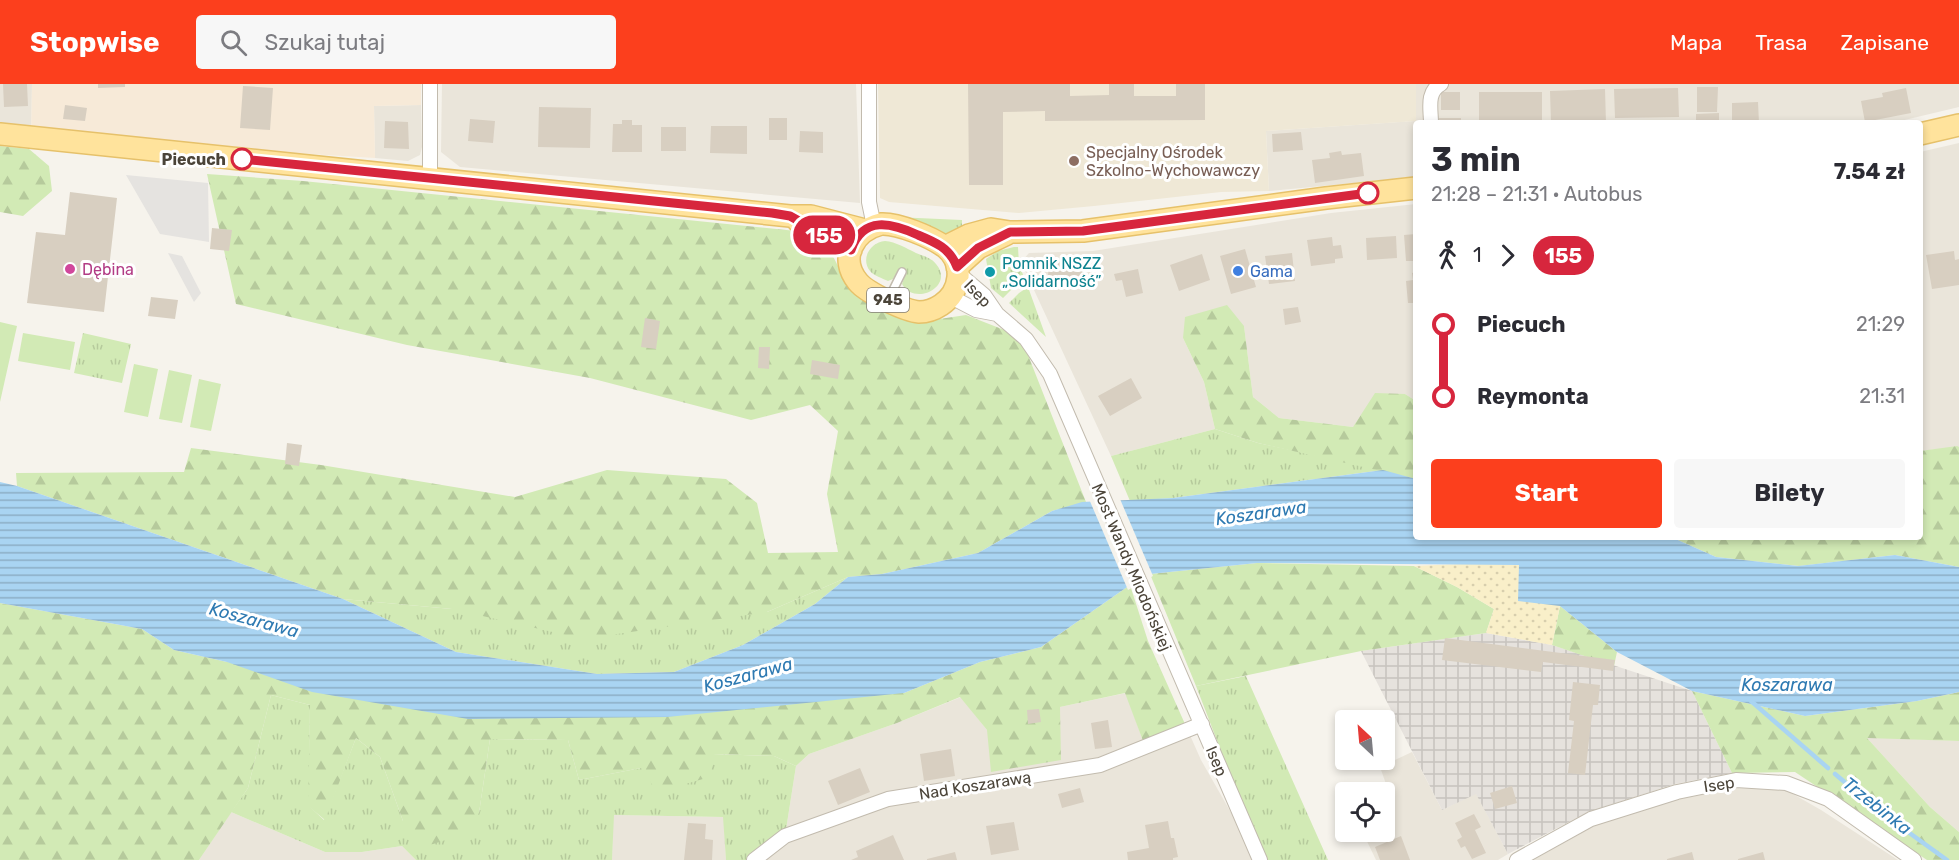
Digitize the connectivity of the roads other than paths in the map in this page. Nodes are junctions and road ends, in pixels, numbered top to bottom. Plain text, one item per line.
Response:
1 (430, 84) edge
2 (869, 84) edge
3 (1441, 84) edge
4 (1431, 120) edge
5 (1959, 125) edge
6 (1923, 133) edge
7 (0, 134) edge
8 (430, 179) junction
9 (1413, 188) edge
10 (790, 216) junction
11 (869, 228) junction
12 (1010, 232) junction
13 (945, 248) junction
14 (851, 250) junction
15 (958, 270) junction
16 (902, 272) dead end
17 (951, 297) junction
18 (888, 300) junction
19 (997, 314) junction
20 (1091, 471) joint
21 (1174, 662) joint
22 (1202, 724) junction
23 (754, 860) edge
24 (1260, 860) edge
25 (1517, 860) edge
26 (1914, 860) edge

1 - 8 street
2 - 11 street
3 - 4 street
5 - 6 main road
7 - 8 main road
8 - 10 main road
9 - 12 main road
10 - 11 main road
10 - 14 main road
11 - 13 main road
11 - 14 main road
12 - 13 main road
12 - 15 main road
13 - 15 main road
14 - 18 main road, 945
15 - 17 main road
15 - 19 street, Isep
16 - 18 lane
17 - 18 main road, 945
17 - 19 street, Isep
19 - 20 street, Isep
20 - 21 street, Most Wandy Miodońskiej
21 - 22 street, Isep
22 - 23 street, Nad Koszarawą
22 - 24 street, Isep
25 - 26 street, Isep

